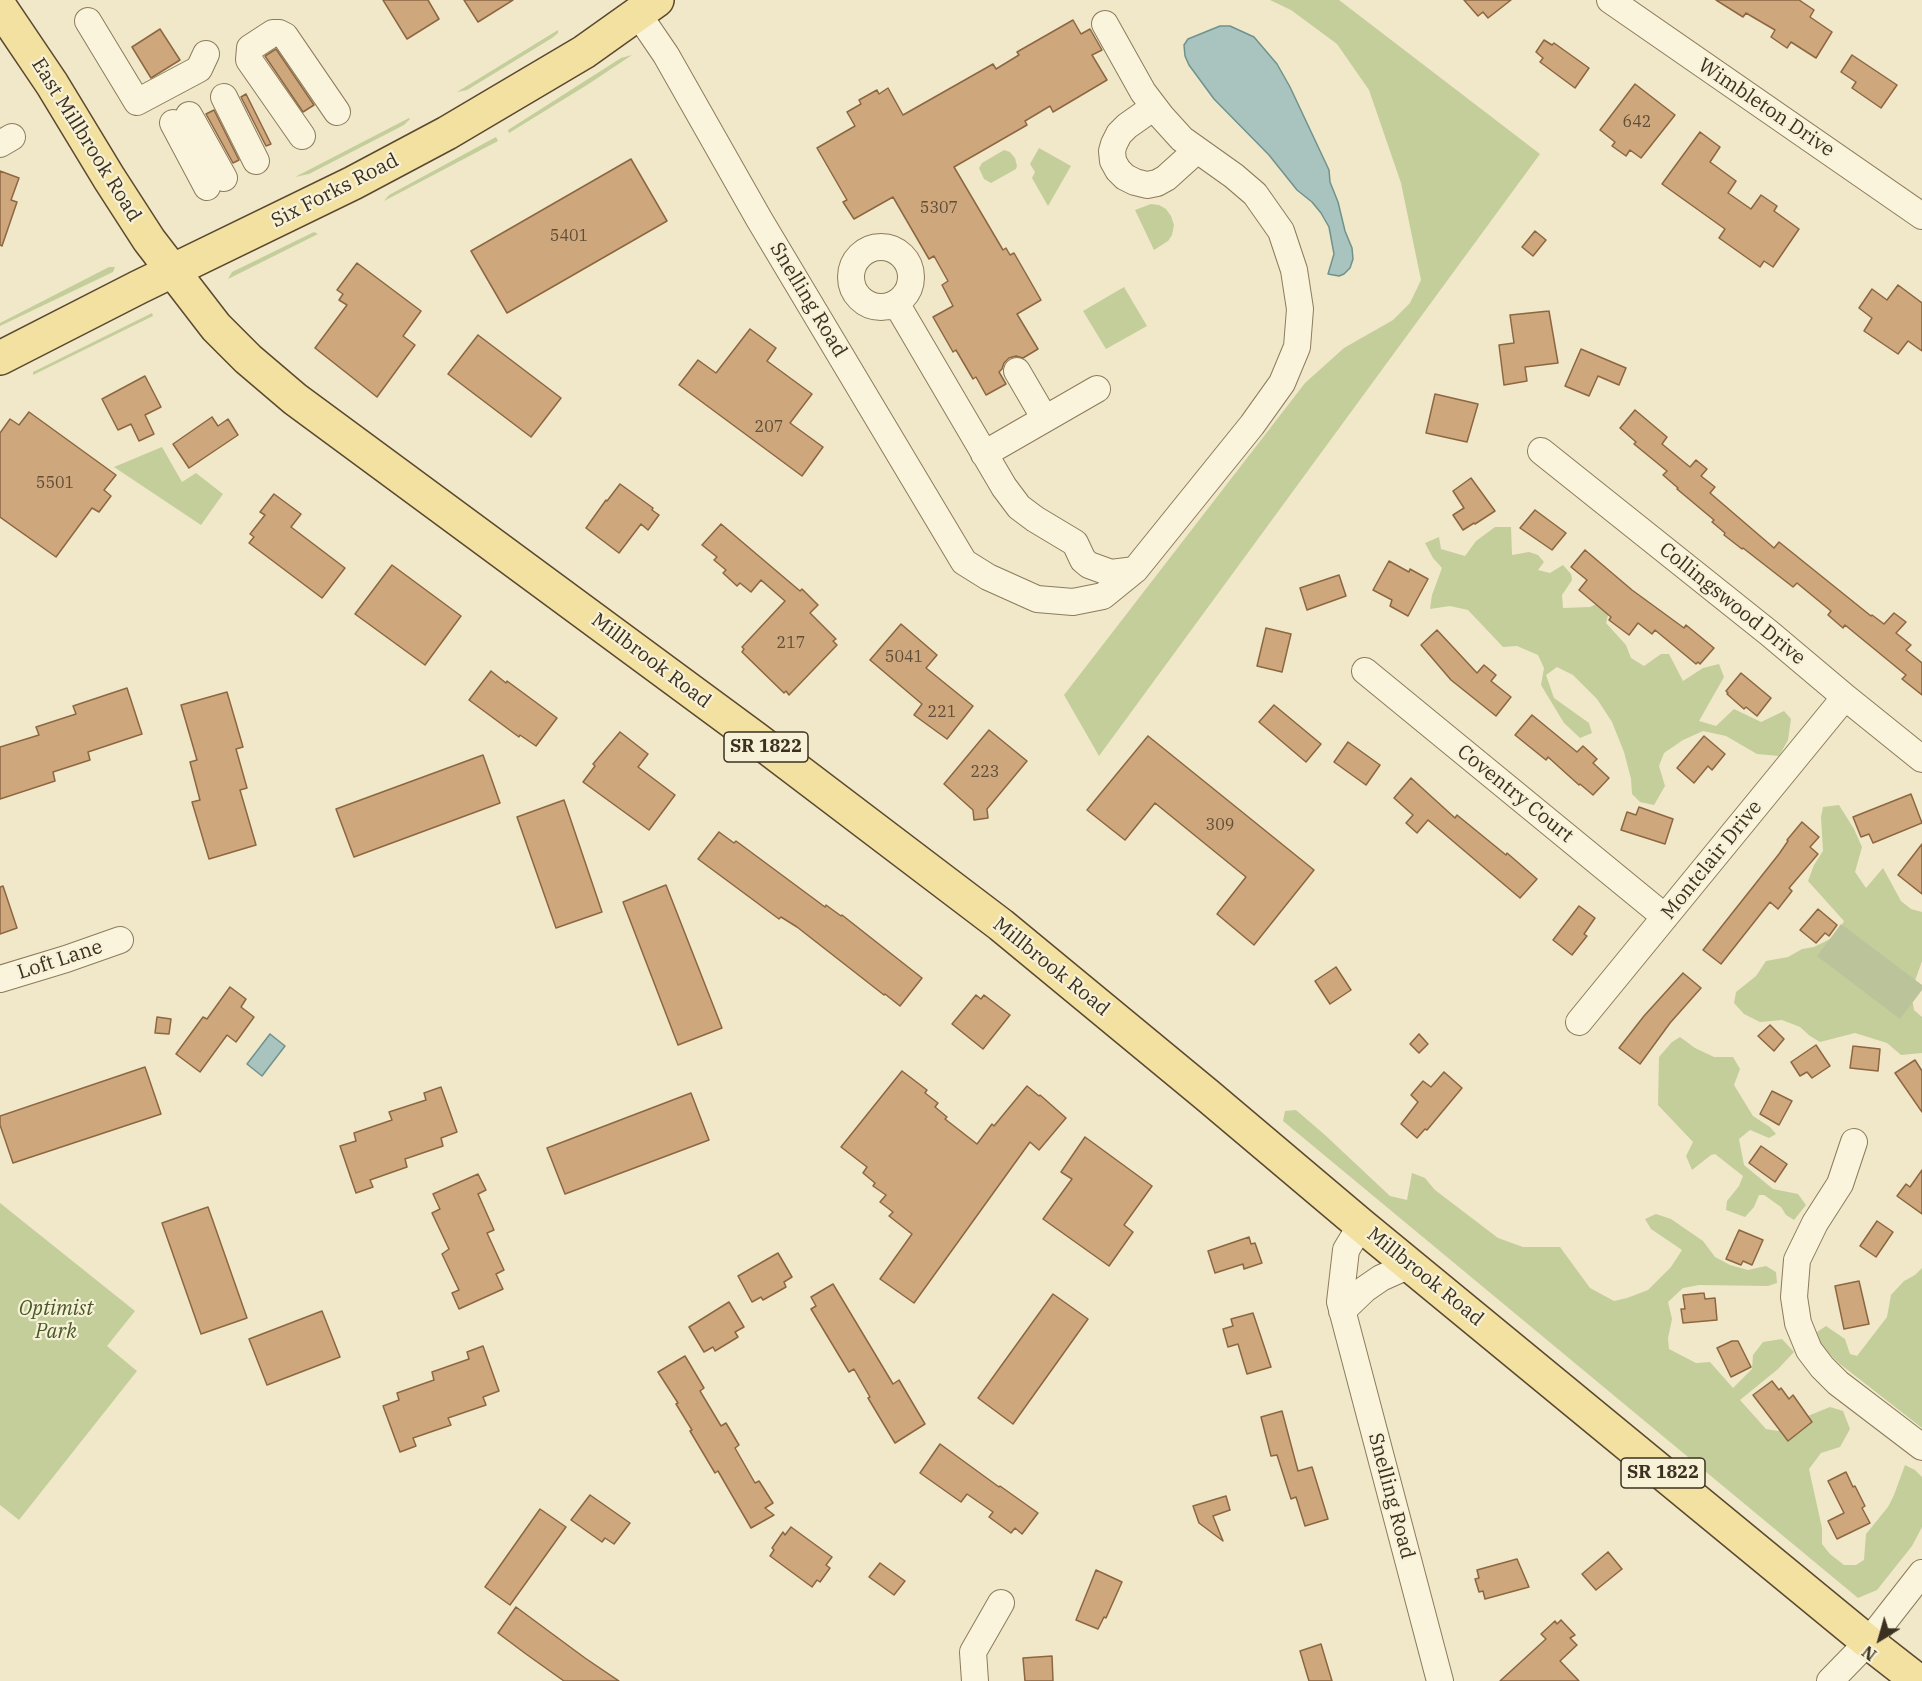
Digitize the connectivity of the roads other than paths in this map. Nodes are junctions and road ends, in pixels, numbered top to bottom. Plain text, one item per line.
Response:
1 (1610, 0) edge
2 (0, 7) edge
3 (647, 7) edge
4 (88, 21) dead end
5 (1105, 24) dead end
6 (206, 54) dead end
7 (231, 94) dead end
8 (1154, 106) junction
9 (337, 112) dead end
10 (181, 119) dead end
11 (302, 136) dead end
12 (1197, 150) junction
13 (264, 157) dead end
14 (215, 182) dead end
15 (1922, 216) edge
16 (172, 272) junction
17 (896, 303) dead end
18 (0, 358) edge
19 (1017, 371) dead end
20 (1097, 388) dead end
21 (1044, 419) junction
22 (1541, 450) dead end
23 (984, 454) junction
24 (1083, 560) junction
25 (1135, 570) junction
26 (1059, 601) junction
27 (1365, 671) dead end
28 (1845, 697) junction
29 (1922, 759) edge
30 (1665, 917) junction
31 (120, 940) dead end
32 (0, 979) edge
33 (1579, 1022) dead end
34 (1854, 1142) dead end
35 (1361, 1225) junction
36 (1410, 1265) junction
37 (1342, 1311) junction
38 (1922, 1448) edge
39 (1922, 1573) edge
40 (1001, 1603) dead end
41 (1868, 1642) junction
42 (975, 1681) edge
43 (1440, 1681) edge
44 (1830, 1681) edge
45 (1918, 1681) edge

1 - 15 street, Wimbleton Drive
2 - 16 main road, East Millbrook Road
3 - 16 main road, Six Forks Road
3 - 26 street, Snelling Road
4 - 6 street
5 - 8 street, Snelling Road
7 - 13 street
8 - 12 street, Snelling Road
8 - 12 street
9 - 11 street
10 - 14 street
12 - 25 street, Snelling Road
16 - 18 main road, Six Forks Road
16 - 35 main road, Millbrook Road / SR 1822
17 - 23 street
19 - 21 street
20 - 21 street
21 - 23 street
22 - 28 street, Collingswood Drive
23 - 24 street
24 - 25 street
24 - 26 street
25 - 26 street, Snelling Road
27 - 30 street, Coventry Court
28 - 29 street, Collingswood Drive
28 - 30 street, Montclair Drive
30 - 33 street, Montclair Drive
31 - 32 street, Loft Lane
34 - 38 street
35 - 36 main road, Millbrook Road / SR 1822
35 - 37 street, Snelling Road
36 - 37 street
36 - 41 main road, Millbrook Road / SR 1822
37 - 43 street, Snelling Road
39 - 41 street
40 - 42 street
41 - 44 street
41 - 45 main road, Millbrook Road / SR 1822

